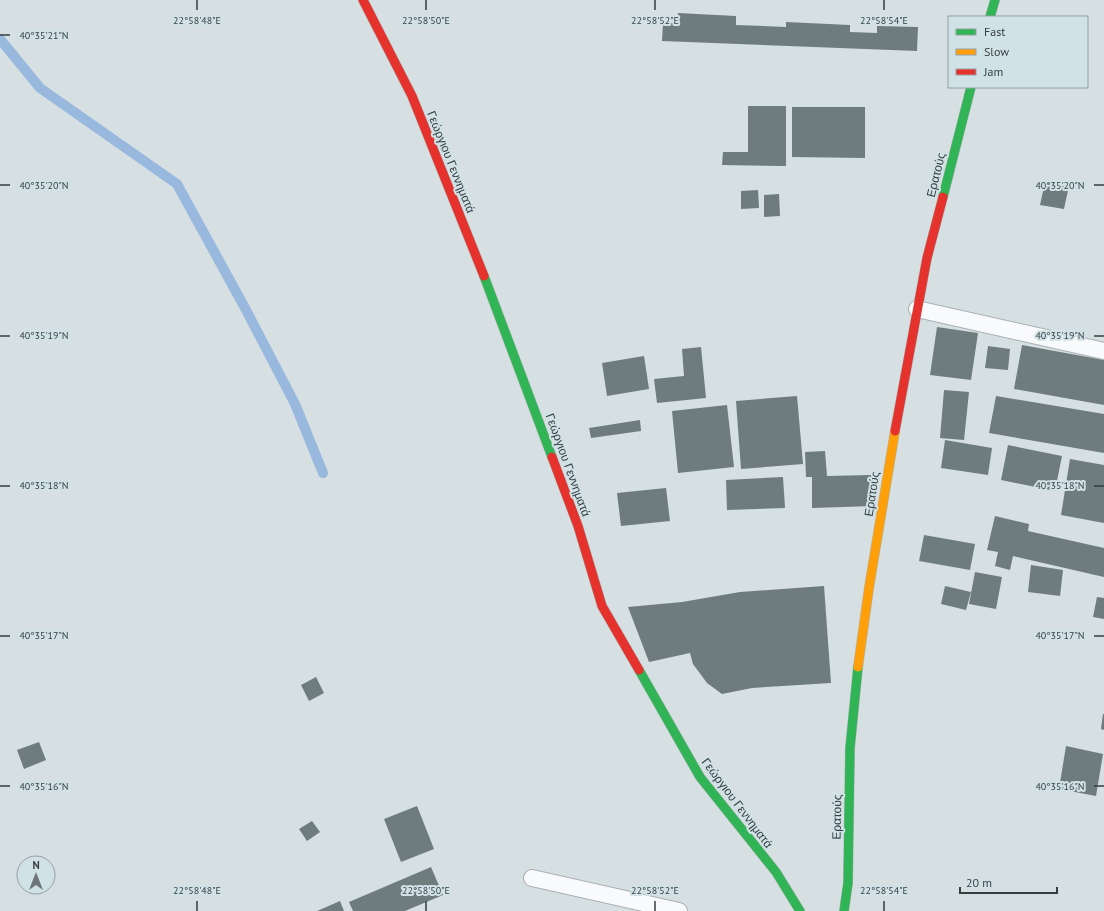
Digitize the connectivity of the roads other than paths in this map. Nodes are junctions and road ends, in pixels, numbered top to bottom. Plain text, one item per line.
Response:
1 (363, 0) edge
2 (995, 0) edge
3 (990, 16) edge
4 (971, 88) edge
5 (916, 309) junction
6 (1104, 351) edge
7 (532, 878) dead end
8 (679, 911) edge
9 (800, 911) edge
10 (844, 911) edge

1 - 9 street, Γεώργιου Γεννηματά
2 - 3 street
4 - 5 street, Ερατούς
5 - 6 lane
5 - 10 street, Ερατούς
7 - 8 lane

